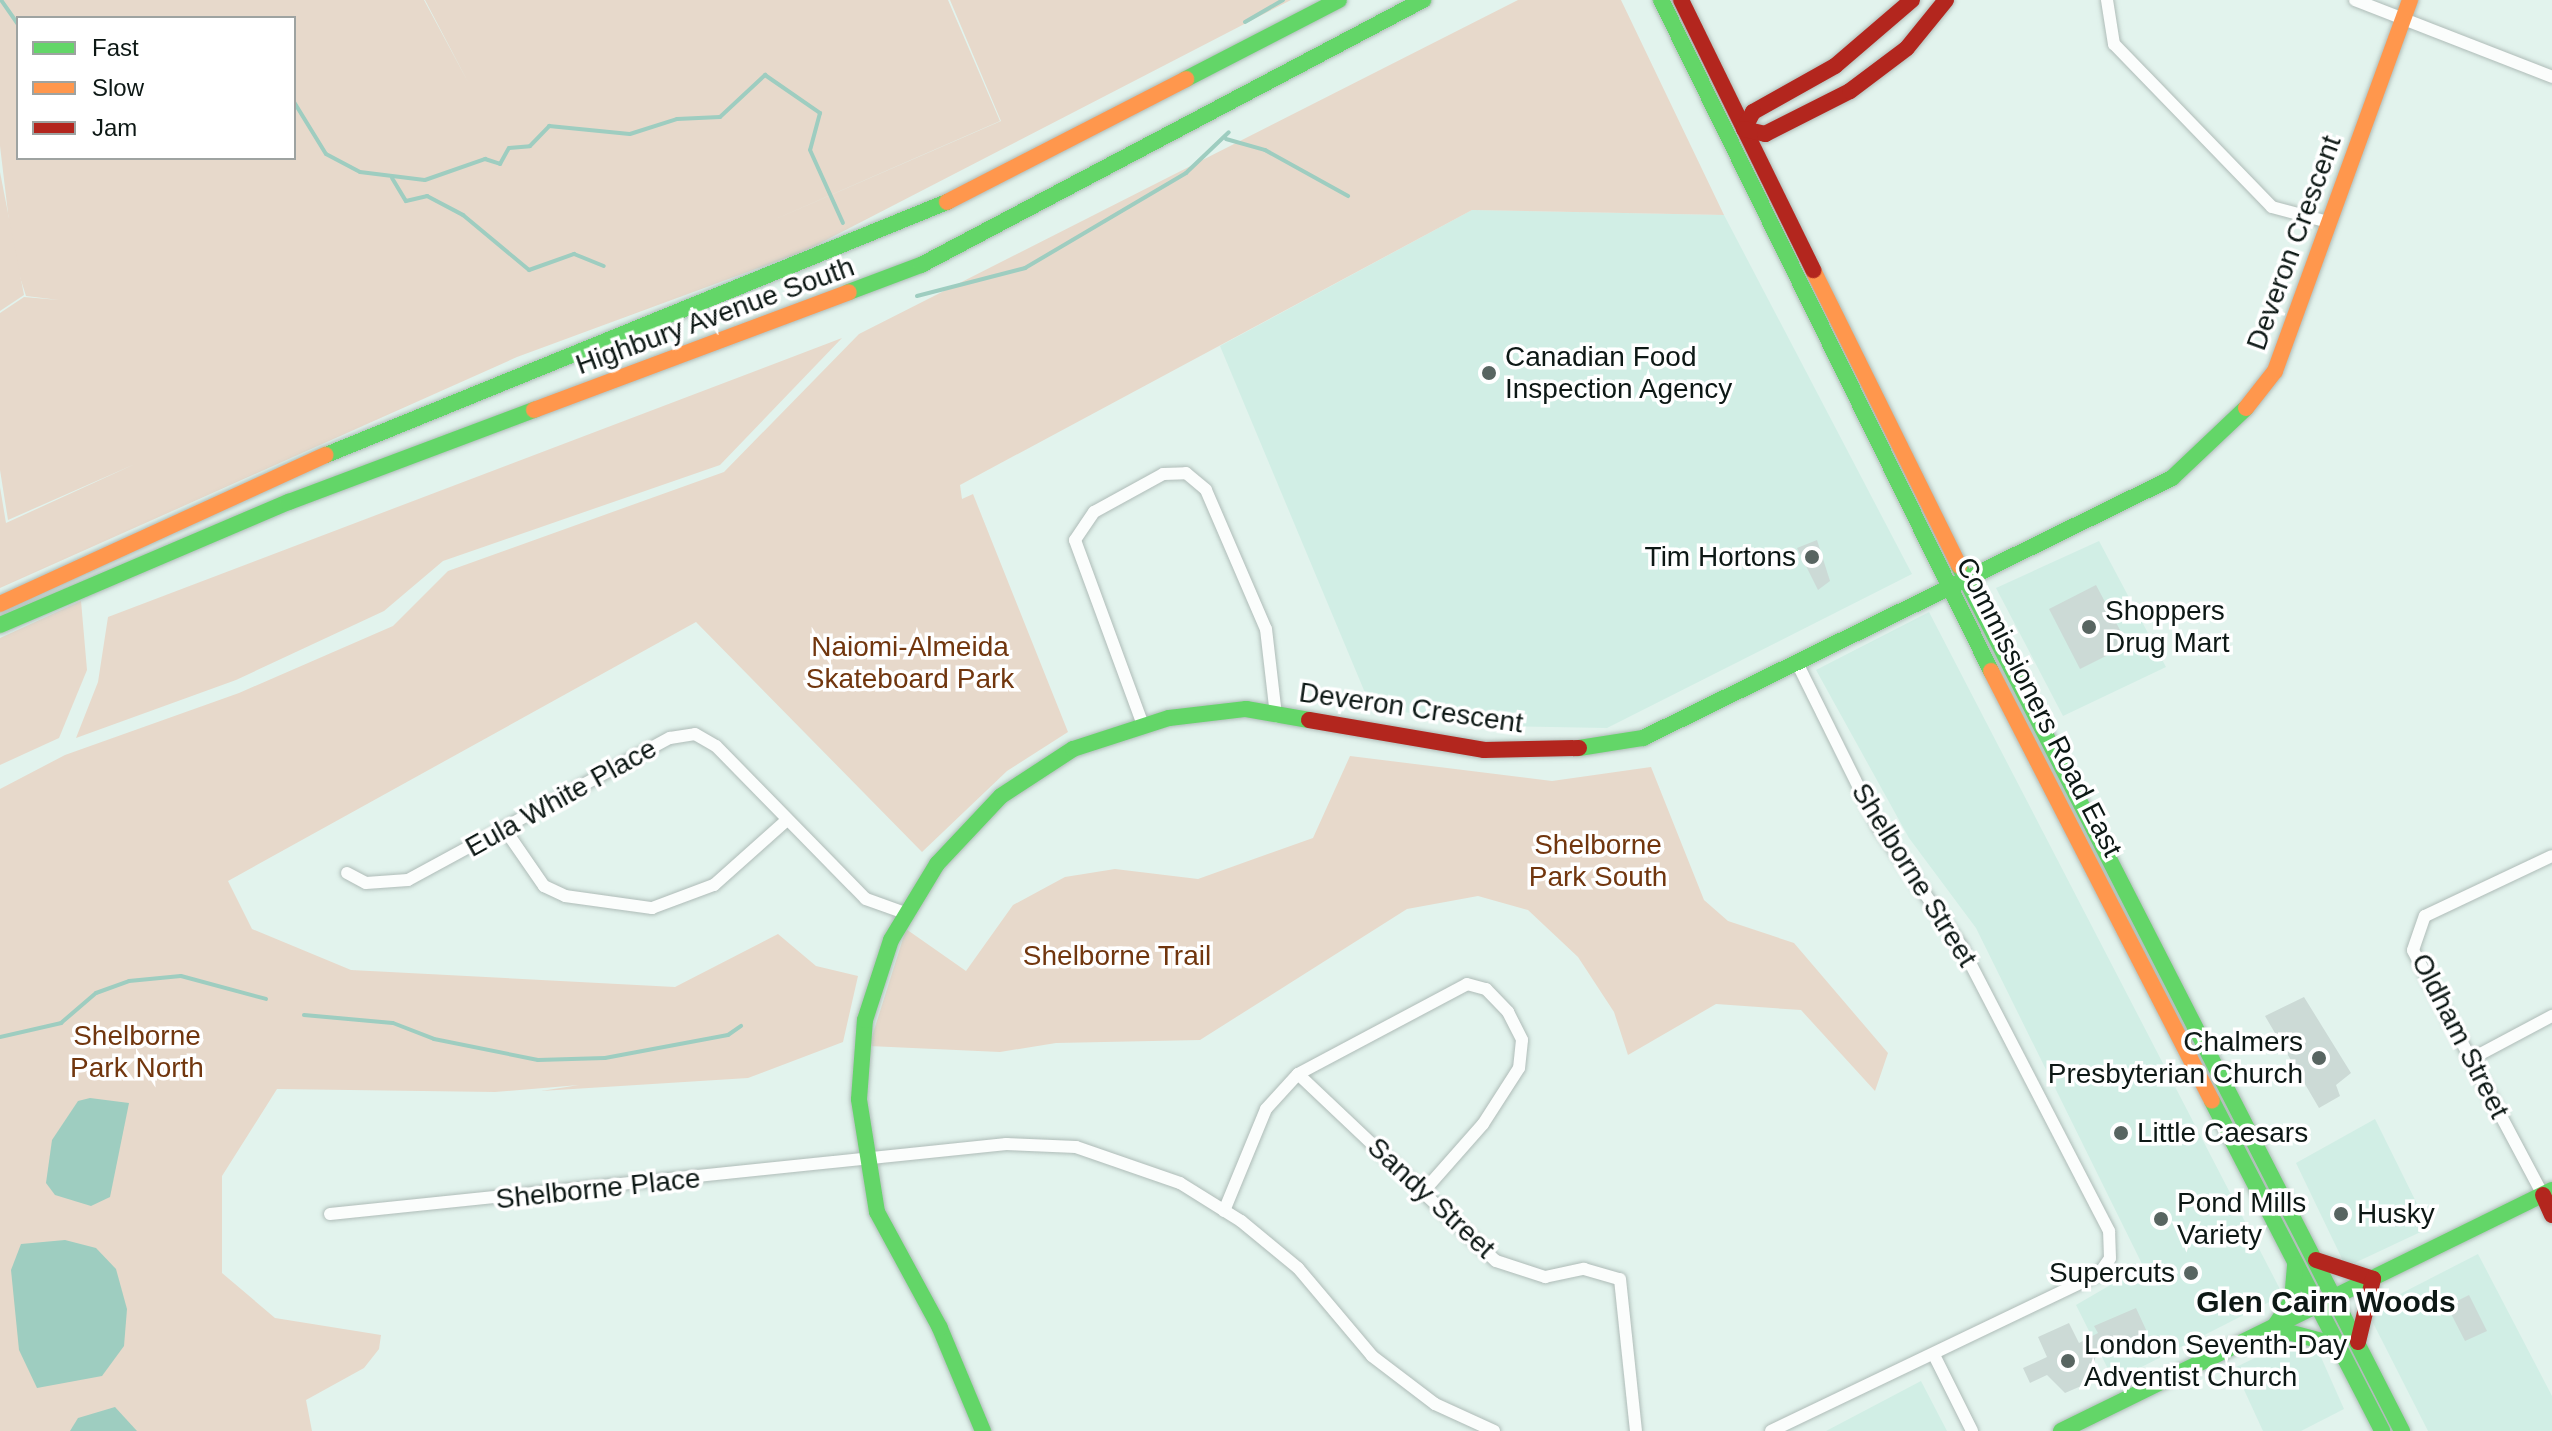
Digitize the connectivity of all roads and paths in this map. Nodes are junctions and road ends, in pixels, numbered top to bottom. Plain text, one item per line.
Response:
1 (1339, 0) edge
2 (1423, 0) edge
3 (1661, 0) edge
4 (1681, 0) edge
5 (1912, 0) edge
6 (1946, 0) edge
7 (2107, 0) edge
8 (2355, 0) edge
9 (2410, 0) edge
10 (2403, 24) junction
11 (2552, 77) edge
12 (1744, 129) junction
13 (1725, 139) junction
14 (2328, 222) junction
15 (1968, 582) junction
16 (1950, 591) junction
17 (0, 604) edge
18 (0, 625) edge
19 (1798, 665) junction
20 (1276, 716) junction
21 (1143, 725) junction
22 (787, 820) junction
23 (506, 831) junction
24 (2552, 856) edge
25 (347, 873) dead end
26 (905, 913) junction
27 (2552, 1016) edge
28 (2471, 1059) junction
29 (1298, 1074) junction
30 (865, 1161) junction
31 (1424, 1191) junction
32 (2548, 1193) edge
33 (1224, 1211) junction
34 (330, 1214) dead end
35 (2552, 1215) edge
36 (2291, 1252) junction
37 (2315, 1260) junction
38 (2373, 1279) junction
39 (2334, 1298) junction
40 (2319, 1306) junction
41 (2272, 1328) junction
42 (2337, 1345) junction
43 (2359, 1347) junction
44 (1934, 1355) junction
45 (978, 1429) edge
46 (1492, 1431) edge
47 (1636, 1431) edge
48 (1771, 1431) edge
49 (1972, 1431) edge
50 (2061, 1431) edge
51 (2382, 1431) edge
52 (2402, 1431) edge

1 - 17 main road, Highbury Avenue South
2 - 18 main road, Highbury Avenue South
3 - 13 main road, Commissioners Road East
4 - 12 main road, Commissioners Road East
5 - 12 main road
6 - 12 main road
7 - 14 street
8 - 10 street
9 - 10 main road, Deveron Crescent
10 - 11 street
10 - 14 main road, Deveron Crescent
12 - 13 main road
12 - 15 main road, Commissioners Road East
13 - 16 main road, Commissioners Road East
14 - 15 main road, Deveron Crescent
15 - 16 main road, Deveron Crescent
15 - 37 main road, Commissioners Road East
16 - 19 main road, Deveron Crescent
16 - 36 main road, Commissioners Road East
19 - 20 main road, Deveron Crescent
19 - 44 street, Shelborne Street
20 - 21 main road, Deveron Crescent
20 - 21 street
21 - 26 main road, Deveron Crescent
22 - 23 street, Eula White Place
22 - 23 street
22 - 26 street, Eula White Place
23 - 25 street, Eula White Place
24 - 28 street, Oldham Street
26 - 30 main road, Deveron Crescent
27 - 28 street
28 - 32 street, Oldham Street
29 - 31 street, Sandy Street
29 - 31 street
29 - 33 street
30 - 33 street
30 - 34 street, Shelborne Place
30 - 45 main road, Deveron Crescent
31 - 47 street, Sandy Street
32 - 35 main road
32 - 38 main road
33 - 46 street
36 - 40 main road, Commissioners Road East
36 - 41 main road
37 - 38 main road
37 - 39 main road, Commissioners Road East
38 - 39 main road
38 - 43 main road
39 - 40 main road
39 - 43 main road, Commissioners Road East
40 - 41 main road
40 - 42 main road, Commissioners Road East
41 - 42 main road
41 - 50 main road
42 - 51 main road, Commissioners Road East
43 - 52 main road, Commissioners Road East
44 - 48 street, Shelborne Street
44 - 49 street

